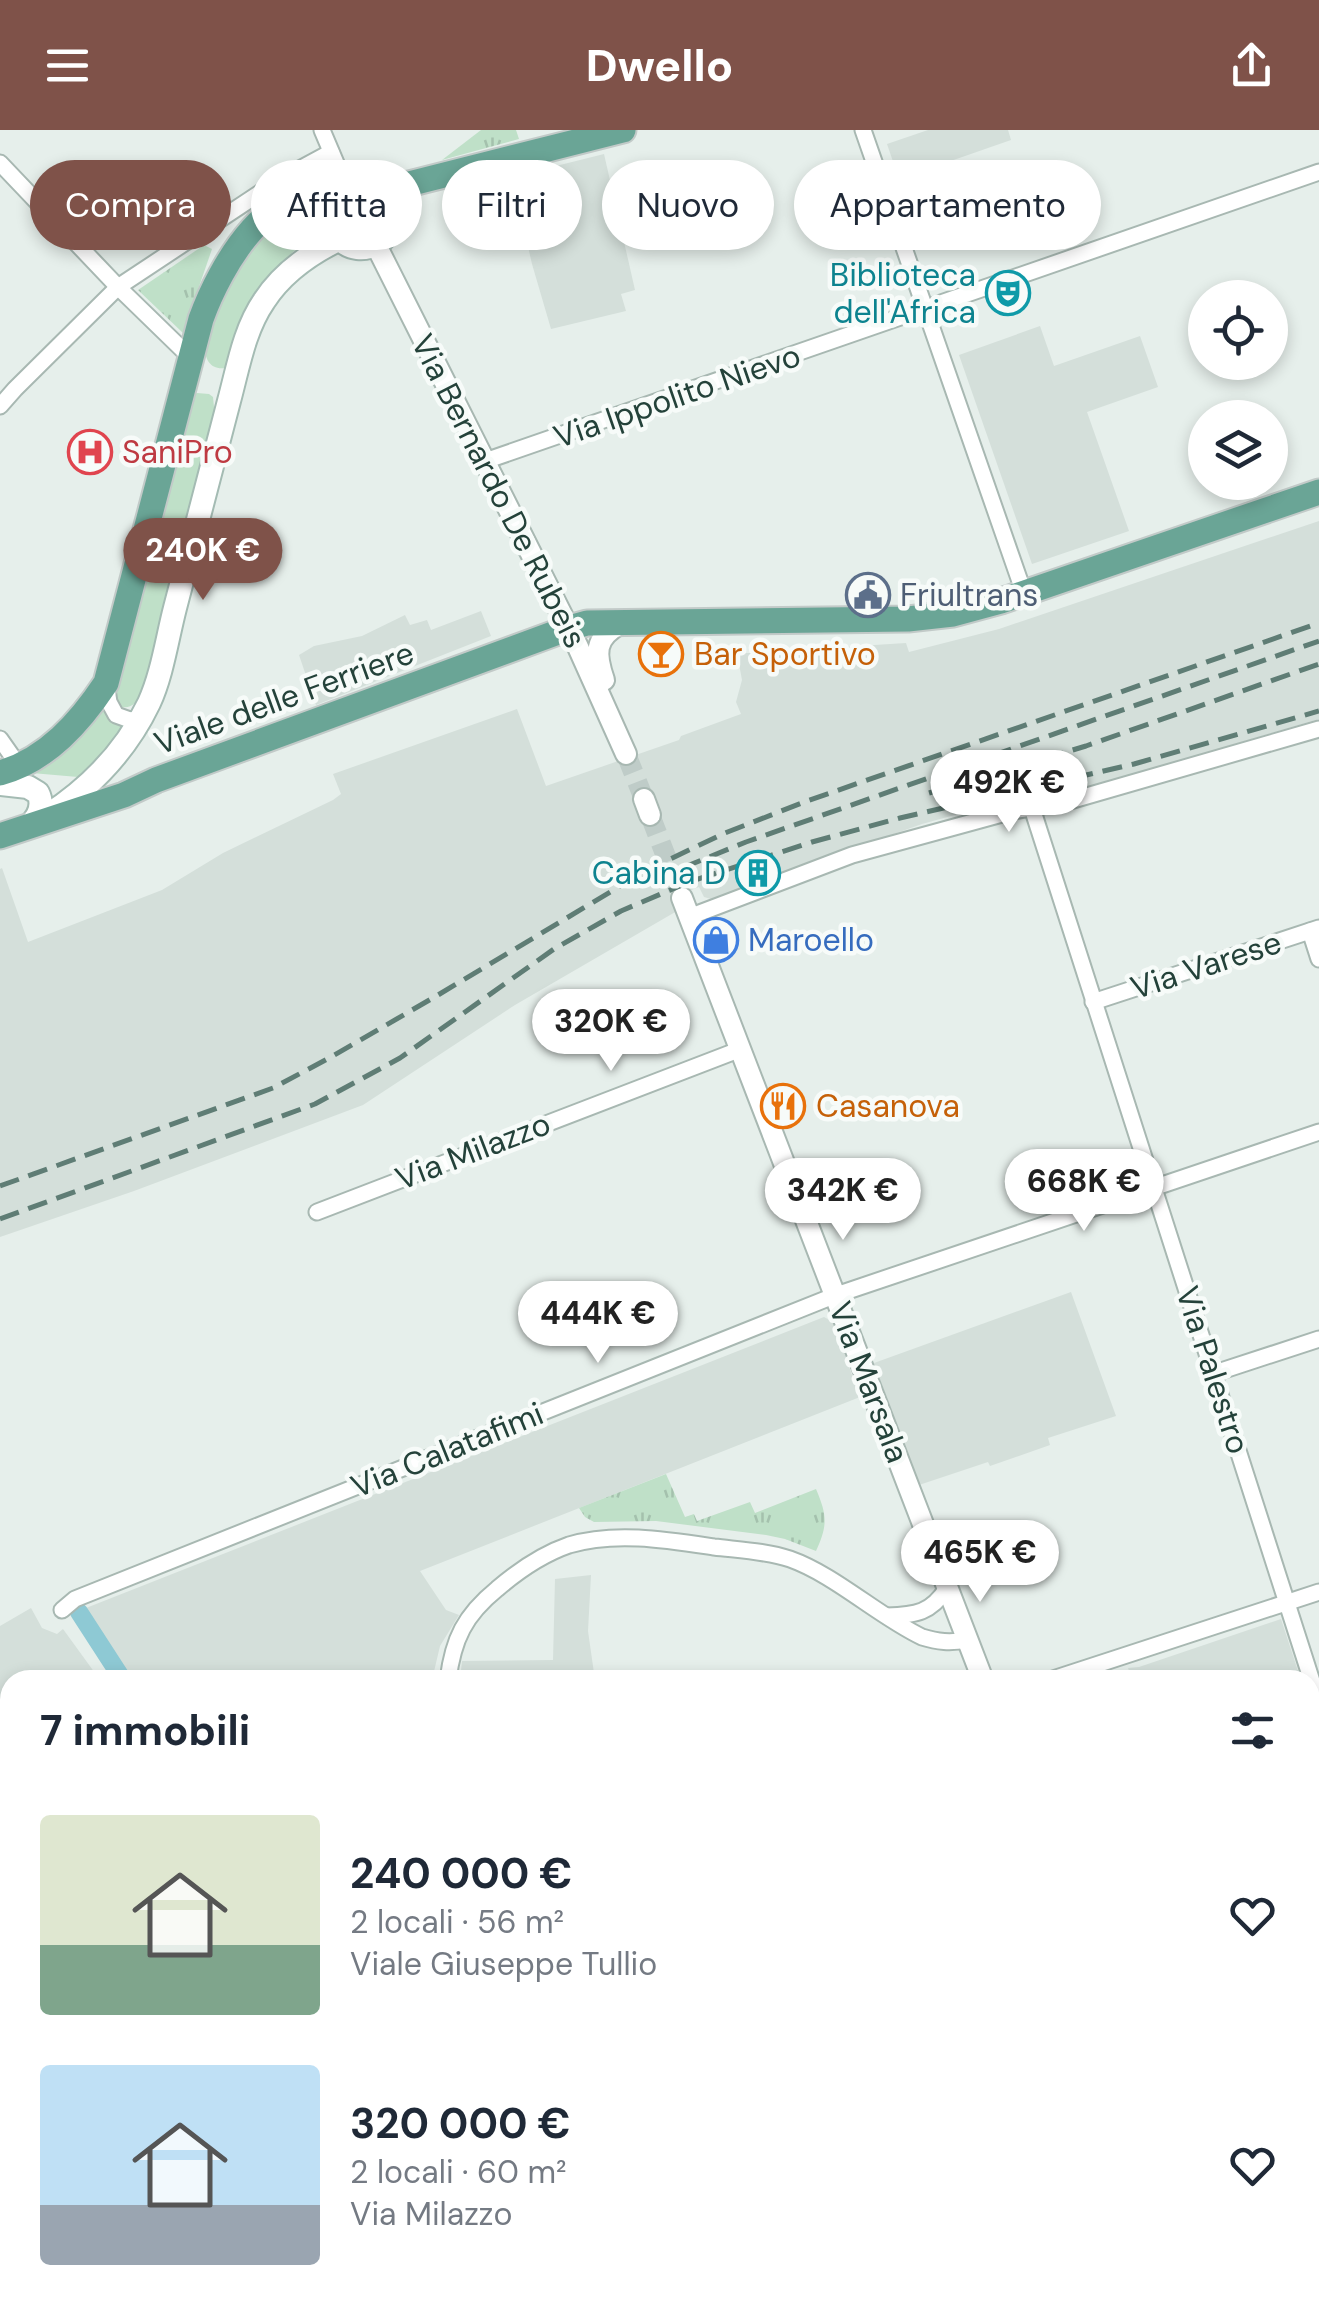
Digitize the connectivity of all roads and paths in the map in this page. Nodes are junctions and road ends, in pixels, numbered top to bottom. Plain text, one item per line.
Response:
1 (322, 130) edge
2 (623, 130) edge
3 (863, 130) edge
4 (331, 152) junction
5 (333, 160) edge
6 (0, 162) edge
7 (1319, 172) edge
8 (422, 182) edge
9 (251, 234) edge
10 (319, 250) edge
11 (379, 250) edge
12 (118, 287) junction
13 (924, 310) junction
14 (190, 357) junction
15 (0, 406) edge
16 (485, 462) junction
17 (1319, 492) edge
18 (1024, 593) junction
19 (620, 624) junction
20 (568, 628) junction
21 (106, 682) junction
22 (140, 718) junction
23 (1319, 729) edge
24 (0, 739) edge
25 (10, 770) edge
26 (0, 784) edge
27 (1032, 808) junction
28 (12, 833) edge
29 (686, 908) joint
30 (1314, 930) edge
31 (1319, 959) edge
32 (1093, 1002) junction
33 (741, 1049) junction
34 (1319, 1132) edge
35 (1153, 1186) junction
36 (317, 1212) dead end
37 (836, 1295) junction
38 (1319, 1339) edge
39 (1214, 1373) junction
40 (947, 1588) junction
41 (1319, 1592) edge
42 (1288, 1602) junction
43 (62, 1610) dead end
44 (886, 1616) junction
45 (967, 1640) junction
46 (449, 1670) edge
47 (978, 1670) edge
48 (1081, 1670) edge
49 (1309, 1670) edge

1 - 4 street
2 - 8 main road
3 - 13 street
4 - 5 street
4 - 12 street
6 - 12 street
7 - 13 street, Via Ippolito Nievo
9 - 14 main road
10 - 22 main road
11 - 16 street, Via Bernardo De Rubeis
12 - 14 street
12 - 15 street
13 - 16 street, Via Ippolito Nievo
13 - 18 street
14 - 21 main road
16 - 20 street, Via Bernardo De Rubeis
17 - 18 main road, Viale delle Ferriere
18 - 19 main road, Viale delle Ferriere
19 - 20 main road, Viale delle Ferriere
19 - 20 street, Via Bernardo De Rubeis
20 - 28 main road, Viale delle Ferriere
21 - 22 street
21 - 25 main road
22 - 28 main road
23 - 27 street
24 - 25 street
26 - 28 main road
27 - 29 street
27 - 32 street, Via Palestro
29 - 33 street, Via Marsala
30 - 31 street
30 - 32 street, Via Varese
32 - 35 street, Via Palestro
33 - 36 street, Via Milazzo
33 - 37 street, Via Marsala
34 - 35 street, Via Calatafimi
35 - 37 street, Via Calatafimi
35 - 39 street, Via Palestro
37 - 40 street, Via Marsala
37 - 43 street, Via Calatafimi
38 - 39 street
39 - 42 street, Via Palestro
40 - 44 street
40 - 45 street, Via Marsala
41 - 42 street
42 - 48 street
42 - 49 street, Via Palestro
44 - 45 street
44 - 46 street
45 - 47 street, Via Marsala

